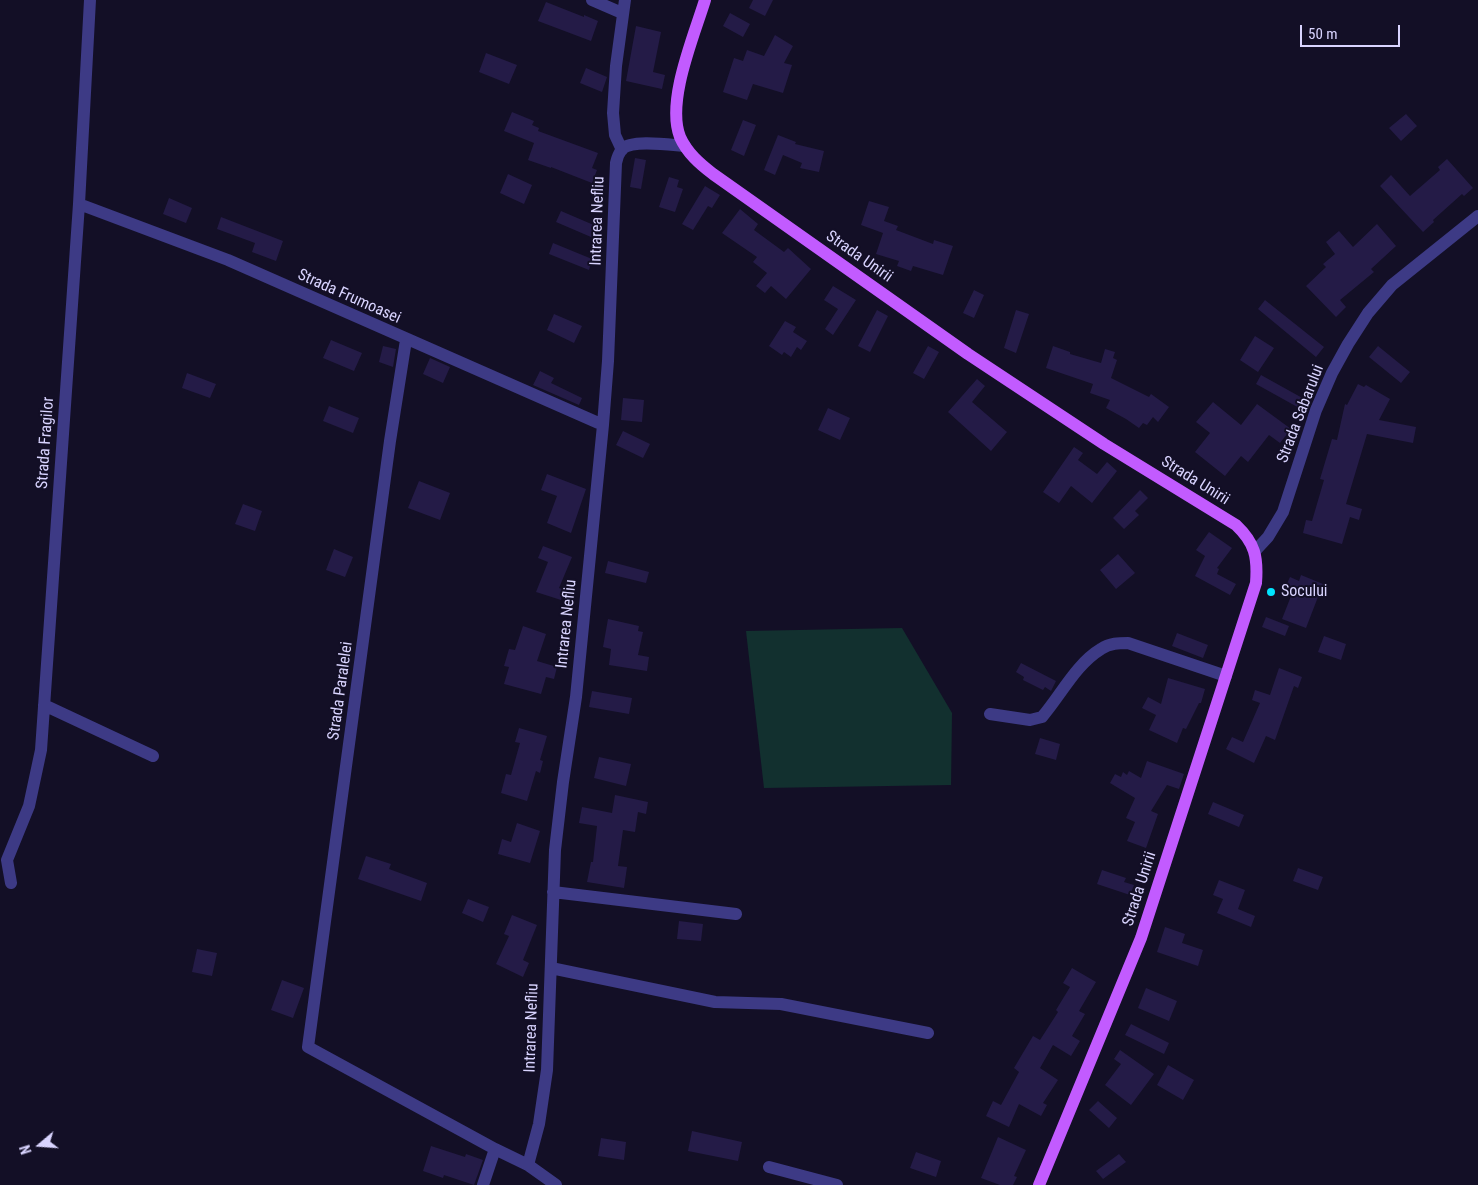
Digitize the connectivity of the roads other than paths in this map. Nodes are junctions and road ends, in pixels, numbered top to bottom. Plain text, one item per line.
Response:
1 (90, 0) edge
2 (592, 0) edge
3 (705, 0) edge
4 (624, 6) edge
5 (685, 146) junction
6 (622, 150) junction
7 (79, 204) junction
8 (1478, 216) edge
9 (406, 340) junction
10 (603, 425) junction
11 (1255, 551) junction
12 (1226, 676) junction
13 (44, 705) junction
14 (990, 714) dead end
15 (153, 756) dead end
16 (11, 883) dead end
17 (553, 892) junction
18 (736, 914) dead end
19 (550, 968) junction
20 (928, 1033) dead end
21 (495, 1150) junction
22 (528, 1165) junction
23 (768, 1167) dead end
24 (483, 1185) edge
25 (556, 1185) edge
26 (837, 1185) edge
27 (1039, 1185) edge

1 - 7 street, Strada Fragilor
2 - 4 street
3 - 5 main road, Strada Unirii
4 - 6 street
5 - 6 street
5 - 11 main road, Strada Unirii
6 - 10 street, Intrarea Nefliu
7 - 9 street, Strada Frumoasei
7 - 13 street, Strada Fragilor
8 - 11 street, Strada Sabarului
9 - 10 street, Strada Frumoasei
9 - 21 street, Strada Paralelei
10 - 17 street, Intrarea Nefliu
11 - 12 main road, Strada Unirii
12 - 14 street
12 - 27 main road, Strada Unirii
13 - 15 street
13 - 16 street, Strada Fragilor
17 - 18 street
17 - 19 street, Intrarea Nefliu
19 - 20 street
19 - 22 street, Intrarea Nefliu
21 - 22 street
21 - 24 street
22 - 25 street
23 - 26 street

